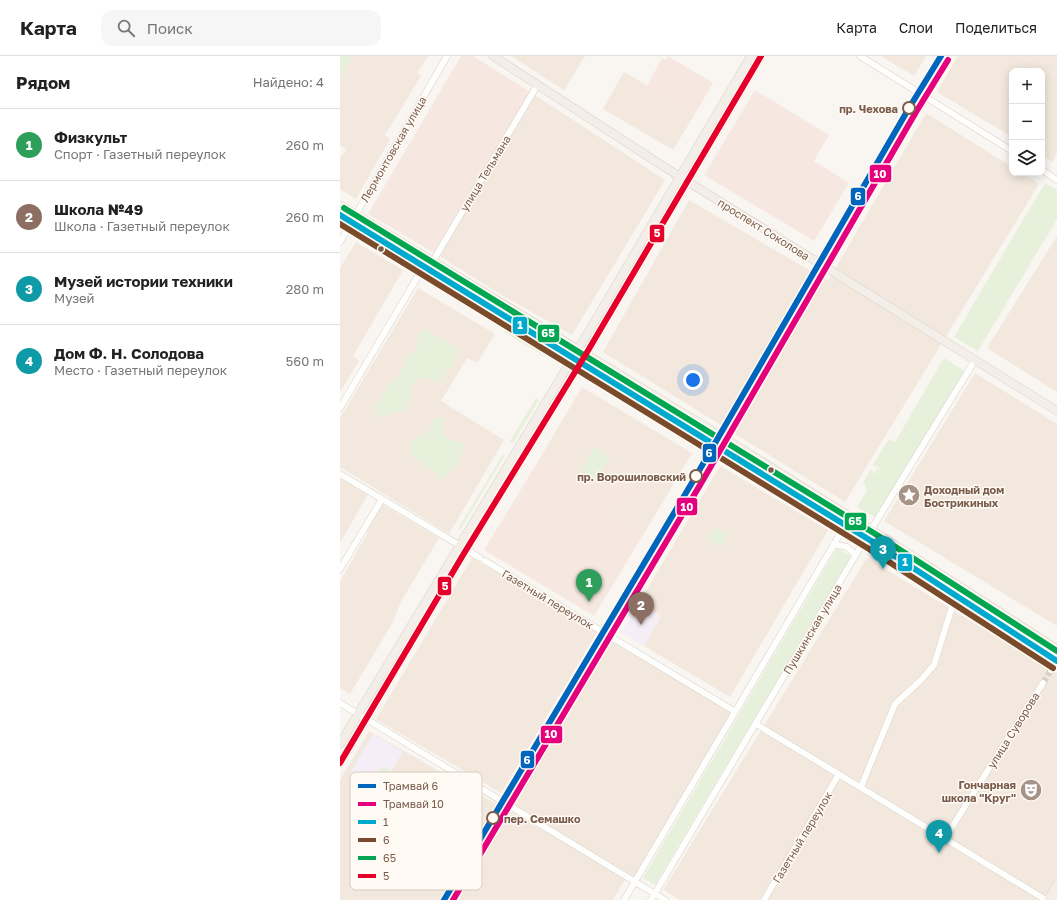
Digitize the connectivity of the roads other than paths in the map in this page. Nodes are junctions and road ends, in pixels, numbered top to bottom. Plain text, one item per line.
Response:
1 (447, 56) edge
2 (493, 56) edge
3 (751, 56) edge
4 (762, 56) edge
5 (860, 56) edge
6 (943, 56) edge
7 (538, 84) junction
8 (920, 92) junction
9 (1009, 149) edge
10 (1045, 172) edge
11 (684, 179) junction
12 (1057, 180) edge
13 (340, 205) edge
14 (340, 215) edge
15 (354, 218) junction
16 (340, 242) edge
17 (433, 261) junction
18 (820, 264) junction
19 (424, 266) junction
20 (578, 349) junction
21 (586, 354) junction
22 (573, 358) junction
23 (975, 360) junction
24 (581, 362) junction
25 (340, 408) edge
26 (1057, 412) edge
27 (721, 436) junction
28 (715, 445) junction
29 (340, 474) edge
30 (382, 499) junction
31 (850, 517) junction
32 (845, 524) junction
33 (872, 531) junction
34 (867, 538) junction
35 (833, 544) junction
36 (459, 545) junction
37 (466, 550) junction
38 (856, 555) junction
39 (340, 569) edge
40 (956, 594) junction
41 (605, 632) junction
42 (1057, 650) edge
43 (1057, 661) edge
44 (1051, 670) tunnel mouth
45 (1043, 683) tunnel mouth
46 (340, 703) edge
47 (734, 711) junction
48 (358, 714) junction
49 (366, 719) junction
50 (756, 724) junction
51 (340, 744) edge
52 (340, 763) edge
53 (455, 772) edge
54 (839, 774) junction
55 (861, 787) junction
56 (482, 788) edge
57 (505, 802) junction
58 (945, 838) junction
59 (482, 840) edge
60 (635, 882) junction
61 (1057, 885) edge
62 (452, 890) edge
63 (655, 894) junction
64 (446, 900) edge
65 (624, 900) edge
66 (651, 900) edge
67 (665, 900) edge
68 (764, 900) edge
69 (1047, 900) edge

1 - 15 street, Лермонтовская улица
2 - 7 main road, проспект Соколова
3 - 11 main road
4 - 11 main road
5 - 8 street
6 - 8 main road
7 - 11 main road, проспект Соколова
7 - 17 street, улица Тельмана
8 - 9 street
8 - 18 main road
10 - 12 street
11 - 18 main road, проспект Соколова
11 - 20 main road
11 - 21 main road
13 - 15 main road
14 - 15 main road
15 - 16 street, Лермонтовская улица
15 - 17 main road
15 - 19 main road
17 - 20 main road
18 - 23 main road, проспект Соколова
18 - 27 main road
19 - 22 main road
19 - 25 street
20 - 21 main road
20 - 22 main road
21 - 24 main road
21 - 27 main road
22 - 24 main road
22 - 36 main road
23 - 26 main road, проспект Соколова
23 - 33 street, Пушкинская улица
24 - 28 main road
24 - 37 main road
27 - 28 main road
27 - 31 main road
28 - 32 main road
28 - 41 main road
29 - 30 street
30 - 36 street
30 - 39 street
31 - 32 street
31 - 33 main road
32 - 34 main road
32 - 35 street
33 - 34 street, Пушкинская улица
33 - 42 main road
34 - 38 street, Пушкинская улица
34 - 40 main road
35 - 38 street
35 - 47 street
36 - 48 main road
37 - 41 street, Газетный переулок
37 - 49 main road
38 - 50 street, Пушкинская улица
40 - 43 main road
40 - 55 street
41 - 47 street, Газетный переулок
41 - 57 main road
43 - 44 street
45 - 58 street, улица Суворова
46 - 48 street
47 - 60 street
48 - 49 street
48 - 51 main road
49 - 52 main road
49 - 53 street
50 - 54 street
50 - 63 street, Пушкинская улица
54 - 55 street
54 - 68 street, Газетный переулок
55 - 58 street
56 - 57 street
57 - 59 main road
57 - 60 street
58 - 69 street
60 - 63 street
60 - 65 street
61 - 69 main road
62 - 64 main road
63 - 66 street, Пушкинская улица
63 - 67 street

